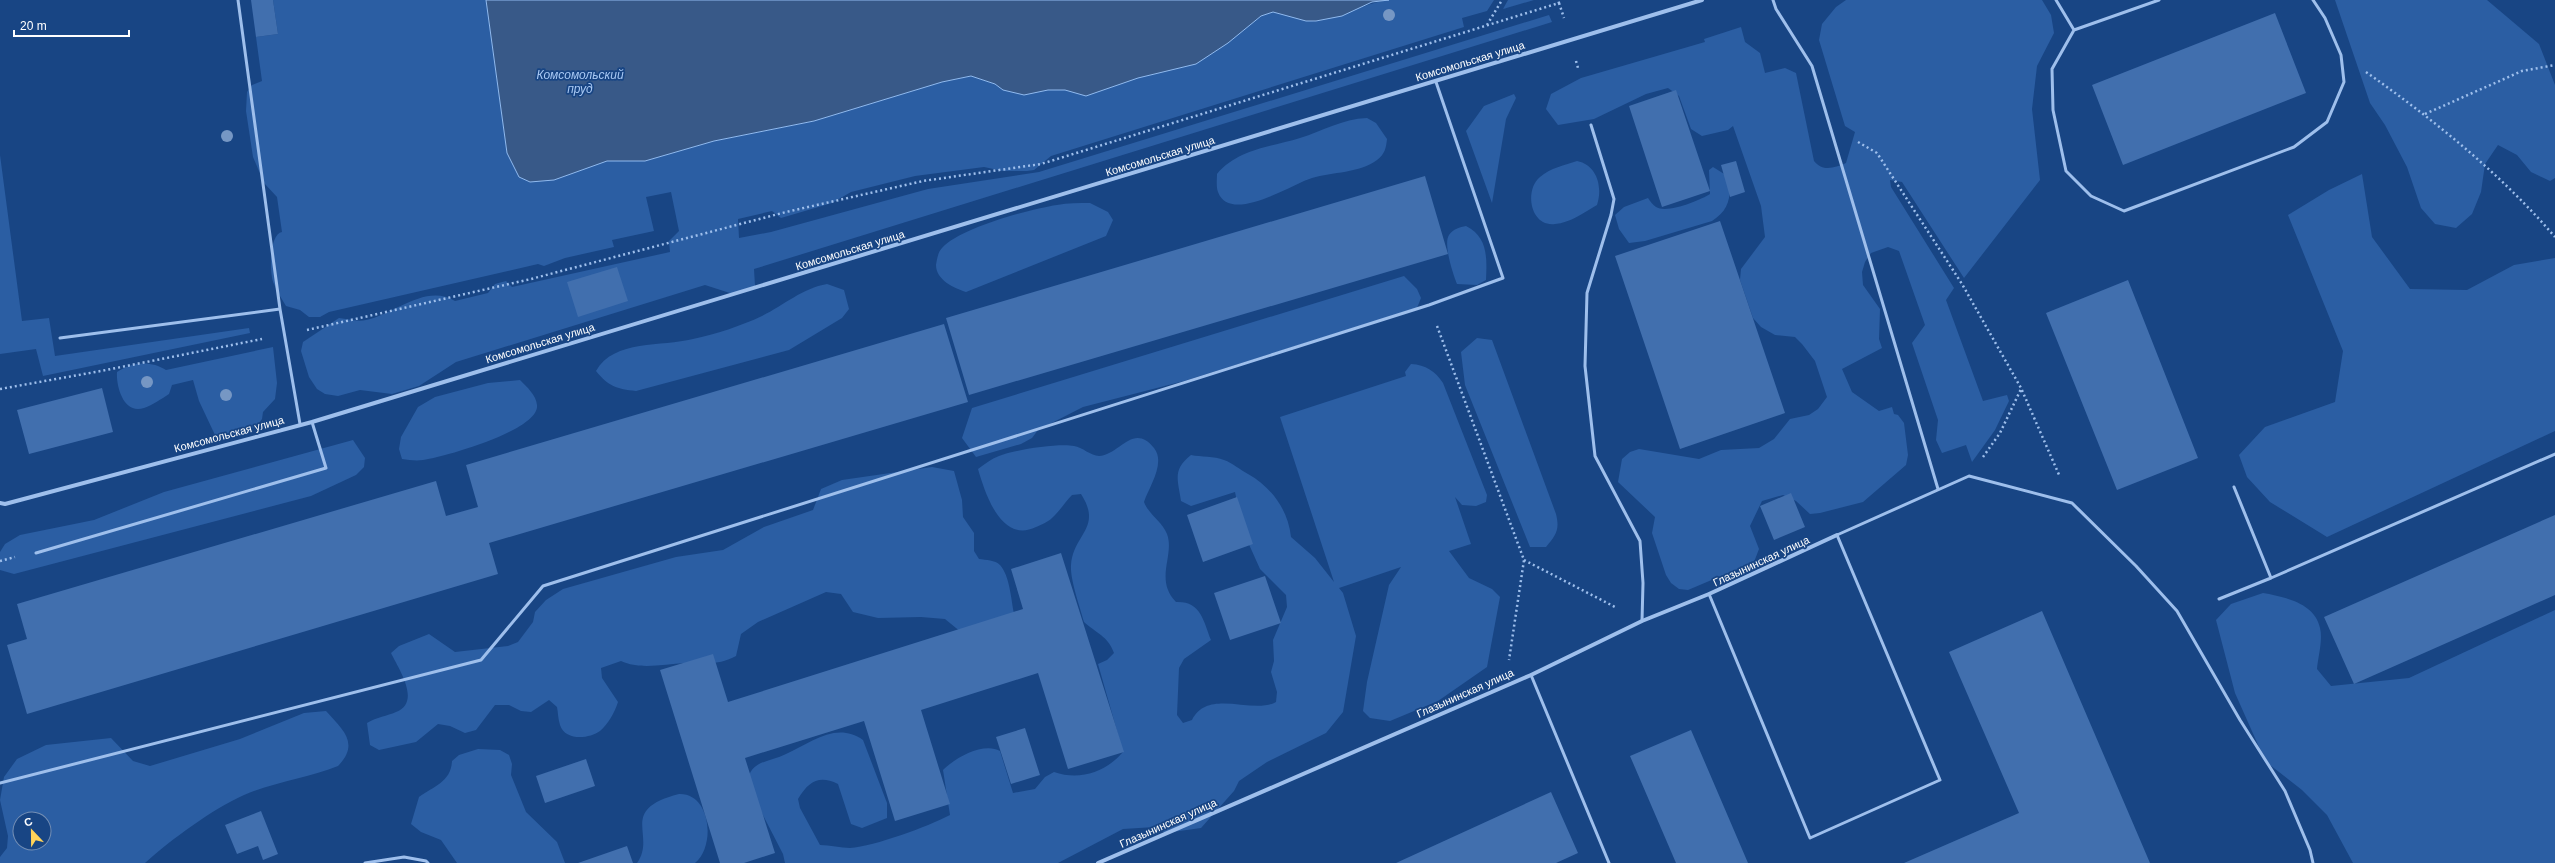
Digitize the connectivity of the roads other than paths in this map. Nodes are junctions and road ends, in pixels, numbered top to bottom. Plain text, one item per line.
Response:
1 (238, 0) edge
2 (1702, 0) edge
3 (1773, 0) edge
4 (2056, 0) edge
5 (2159, 0) edge
6 (2313, 0) edge
7 (2074, 30) junction
8 (1436, 82) junction
9 (1591, 125) dead end
10 (280, 309) junction
11 (60, 338) dead end
12 (312, 422) junction
13 (300, 424) junction
14 (2555, 454) edge
15 (2234, 487) dead end
16 (1938, 489) junction
17 (0, 503) edge
18 (1837, 536) junction
19 (36, 552) dead end
20 (2271, 578) junction
21 (1709, 594) junction
22 (2219, 599) dead end
23 (1642, 621) junction
24 (1531, 674) junction
25 (0, 783) edge
26 (365, 863) edge
27 (428, 863) edge
28 (1098, 863) edge
29 (1608, 863) edge
30 (2313, 863) edge

1 - 10 lane
2 - 8 street, Комсомольская улица
3 - 16 lane
4 - 7 lane
5 - 7 lane
6 - 7 lane
8 - 12 street, Комсомольская улица
8 - 25 lane
9 - 23 lane
10 - 11 lane
10 - 13 lane
12 - 13 street, Комсомольская улица
12 - 19 lane
13 - 17 street, Комсомольская улица
14 - 20 lane
15 - 20 lane
16 - 18 lane
16 - 30 lane
18 - 21 street, Глазынинская улица
18 - 21 lane
20 - 22 lane
21 - 23 street, Глазынинская улица
23 - 24 street, Глазынинская улица
24 - 28 street, Глазынинская улица
24 - 29 lane
26 - 27 lane

